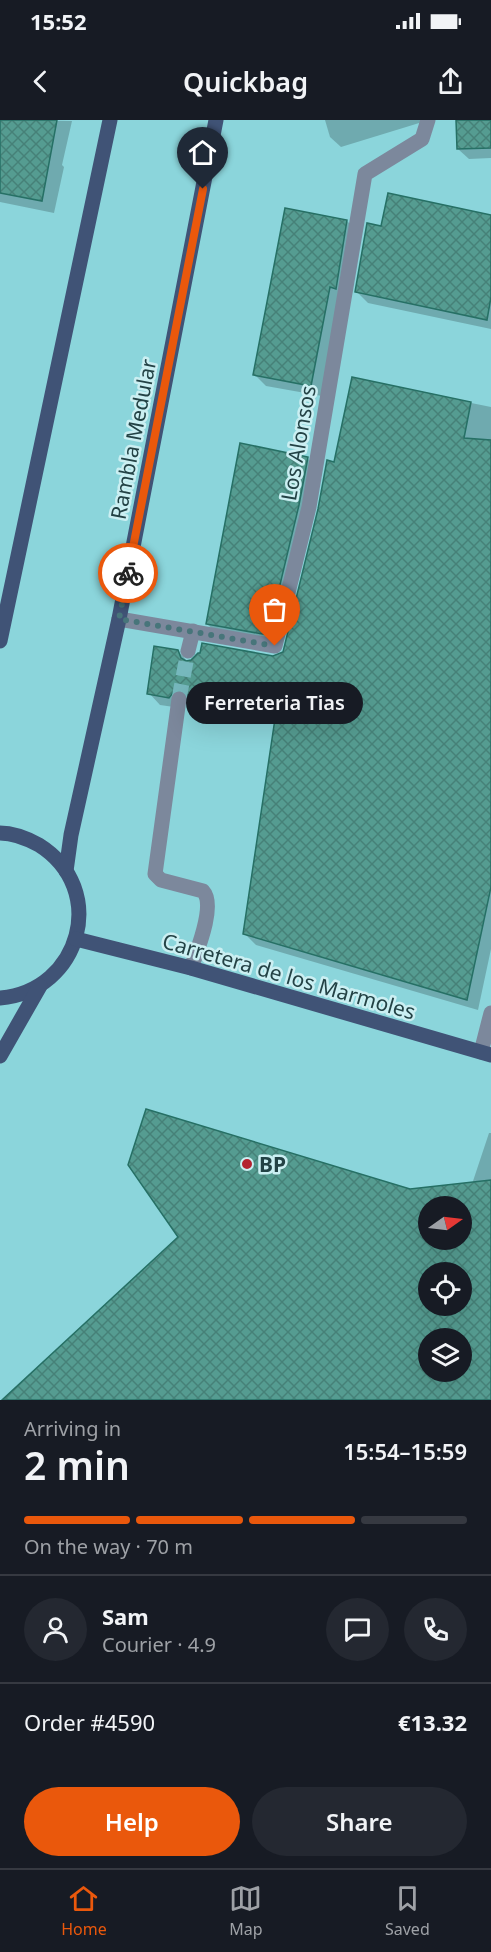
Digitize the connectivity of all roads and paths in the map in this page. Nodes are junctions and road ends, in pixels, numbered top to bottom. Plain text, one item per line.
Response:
1 (110, 120) edge
2 (216, 120) edge
3 (428, 120) edge
4 (119, 619) junction
5 (193, 632) junction
6 (0, 641) edge
7 (188, 651) tunnel mouth
8 (179, 699) tunnel mouth
9 (0, 833) edge
10 (66, 871) junction
11 (76, 939) junction
12 (191, 968) junction
13 (40, 986) junction
14 (0, 998) edge
15 (491, 1012) edge
16 (486, 1053) edge
17 (0, 1056) edge

1 - 6 main road
2 - 4 main road, Rambla Medular
3 - 5 street, Los Alonsos
4 - 5 street, Los Alonsos
4 - 10 main road, Rambla Medular
5 - 7 street
8 - 12 street
9 - 10 main road
10 - 11 main road
11 - 12 main road, Carretera de los Marmoles
11 - 13 main road
12 - 16 main road, Carretera de los Marmoles
13 - 14 main road
13 - 17 main road
15 - 16 street

